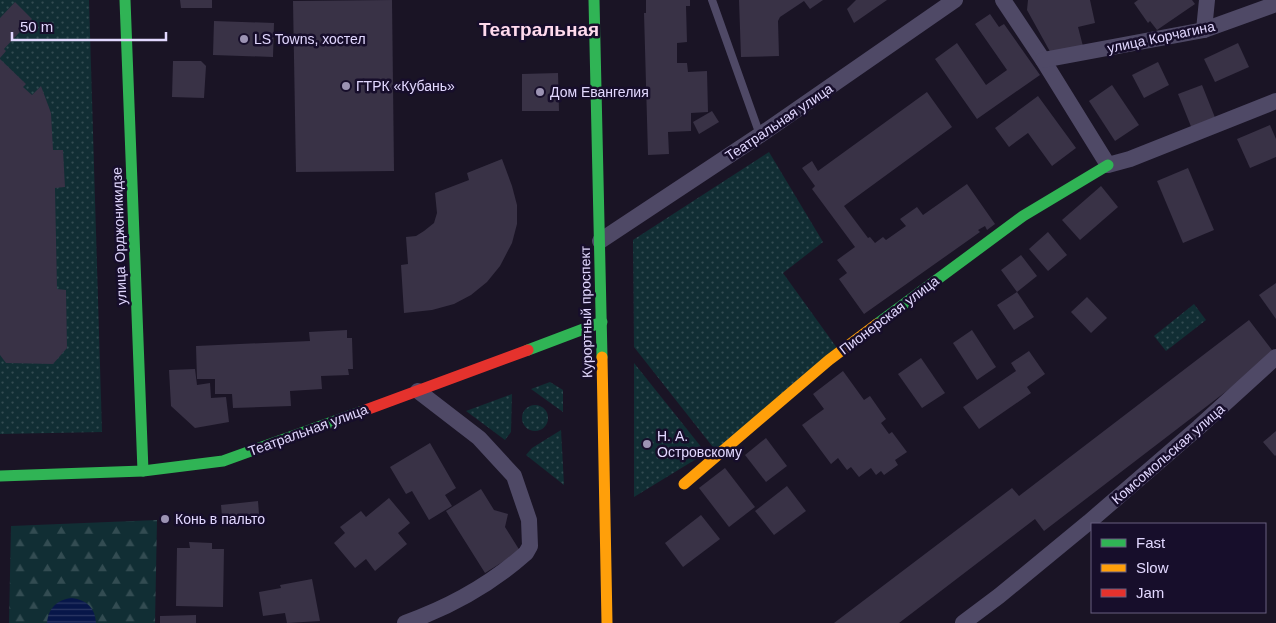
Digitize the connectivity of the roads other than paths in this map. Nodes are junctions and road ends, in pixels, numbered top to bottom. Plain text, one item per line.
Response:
1 (125, 0) edge
2 (594, 0) edge
3 (712, 0) edge
4 (955, 0) edge
5 (1003, 0) edge
6 (1207, 0) edge
7 (1276, 4) edge
8 (1204, 30) junction
9 (1043, 60) junction
10 (1276, 101) edge
11 (760, 135) junction
12 (1108, 166) junction
13 (600, 241) junction
14 (602, 322) junction
15 (1276, 357) edge
16 (418, 391) junction
17 (143, 471) junction
18 (0, 476) edge
19 (684, 484) dead end
20 (405, 623) edge
21 (606, 623) edge
22 (963, 623) edge

1 - 17 main road, улица Орджоникидзе
2 - 13 main road, Курортный проспект
3 - 11 lane
4 - 11 street, Театральная улица
5 - 9 street
6 - 8 street
7 - 8 street, улица Корчагина
8 - 9 street, улица Корчагина
9 - 12 street
10 - 12 street, Пионерская улица
11 - 13 street, Театральная улица
12 - 19 main road, Пионерская улица
13 - 14 main road, Курортный проспект
14 - 16 main road, Театральная улица
14 - 21 main road, Курортный проспект
15 - 22 street, Комсомольская улица
16 - 17 main road, Театральная улица
16 - 20 street
17 - 18 main road, Театральная улица

